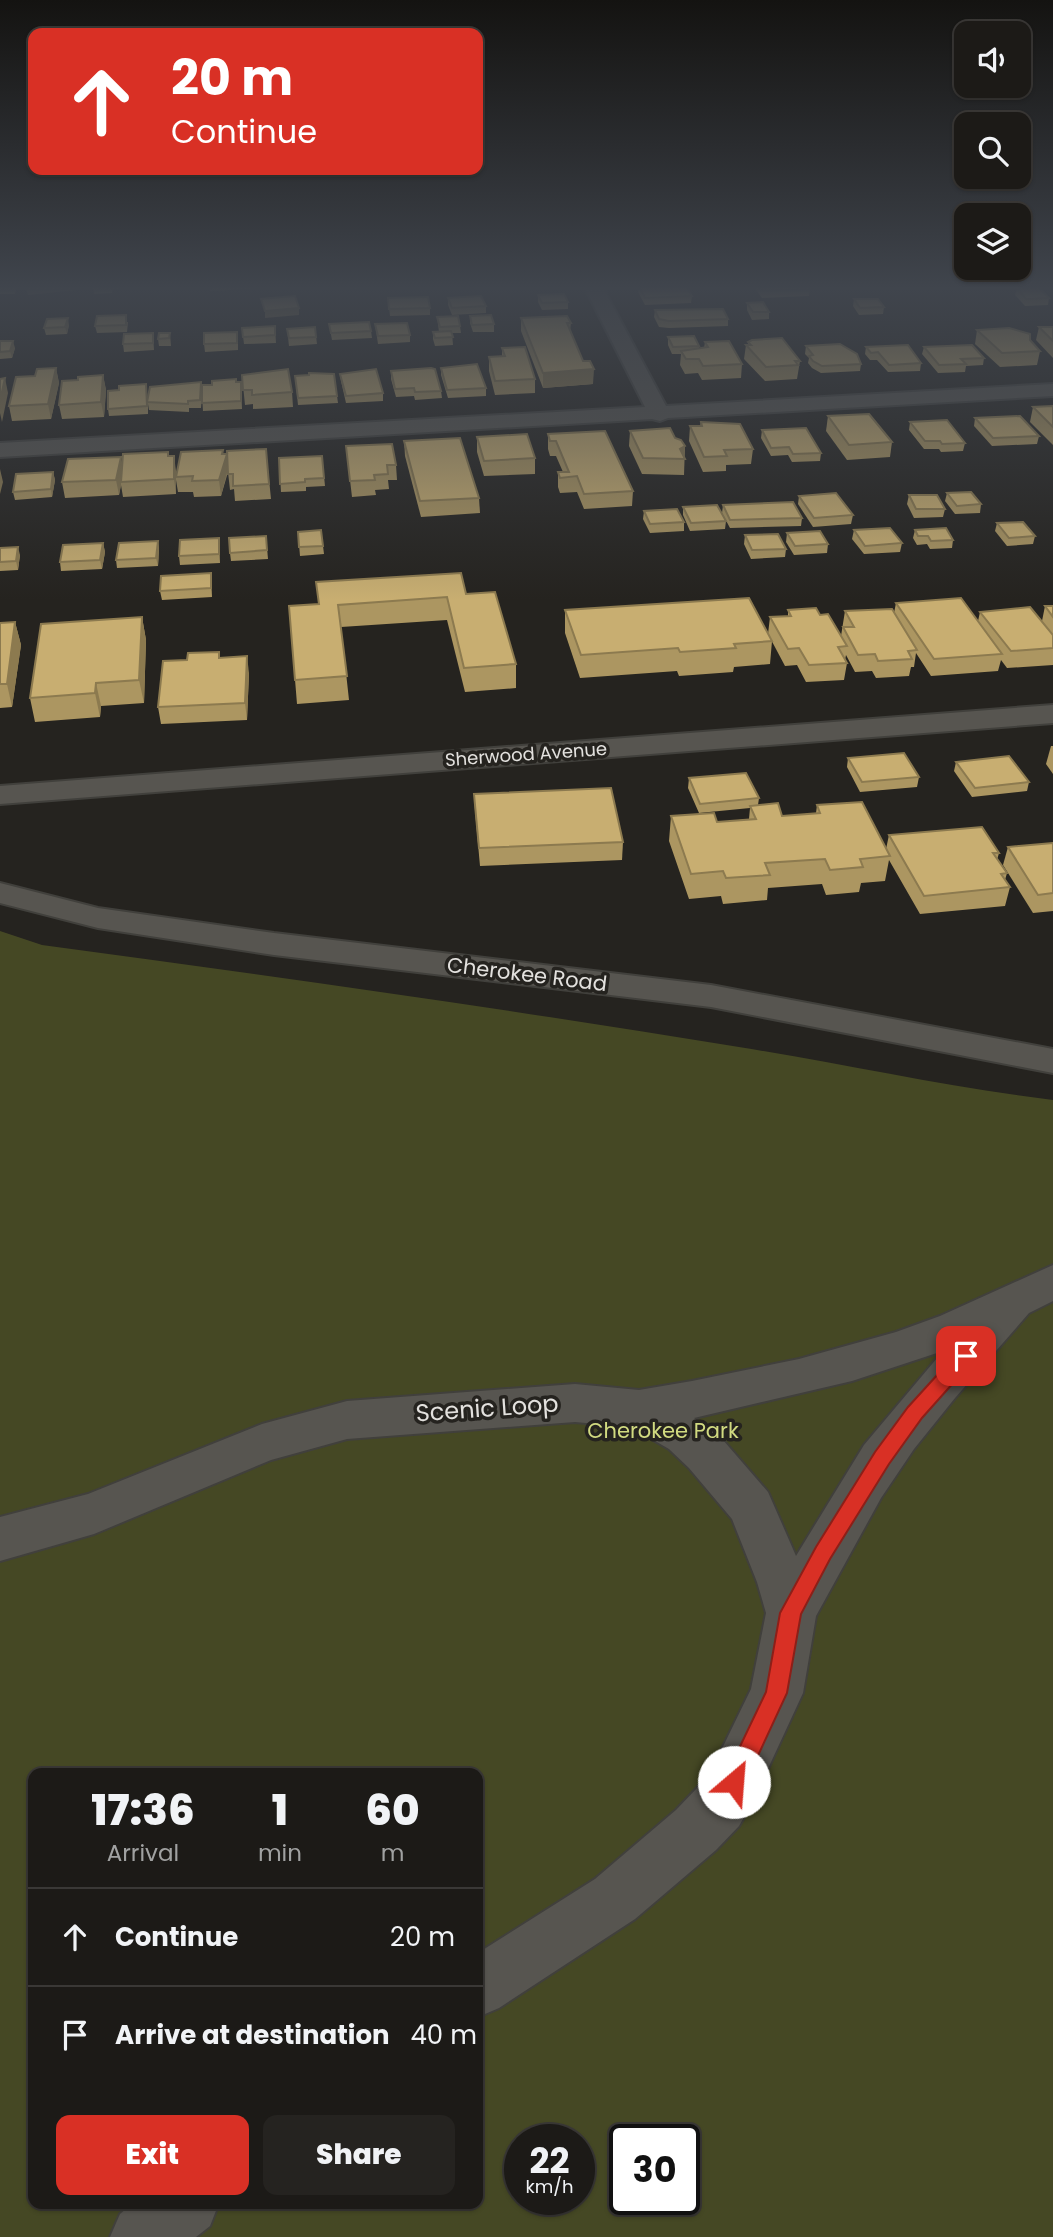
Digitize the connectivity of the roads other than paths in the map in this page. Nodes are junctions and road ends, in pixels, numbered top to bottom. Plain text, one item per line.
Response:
1 (647, 390) edge
2 (1047, 390) edge
3 (660, 415) junction
4 (0, 450) edge
5 (1053, 714) edge
6 (0, 795) edge
7 (0, 894) edge
8 (1053, 1061) edge
9 (1035, 1291) edge
10 (639, 1409) junction
11 (0, 1539) edge
12 (791, 1613) junction
13 (483, 1984) edge
14 (179, 2209) edge
15 (144, 2237) edge

1 - 3 street
2 - 3 street
3 - 4 street
5 - 6 street, Sherwood Avenue
7 - 8 street, Cherokee Road
9 - 10 street
9 - 12 street
10 - 11 street, Scenic Loop
10 - 12 street, Scenic Loop
12 - 13 street, Scenic Loop
14 - 15 street

